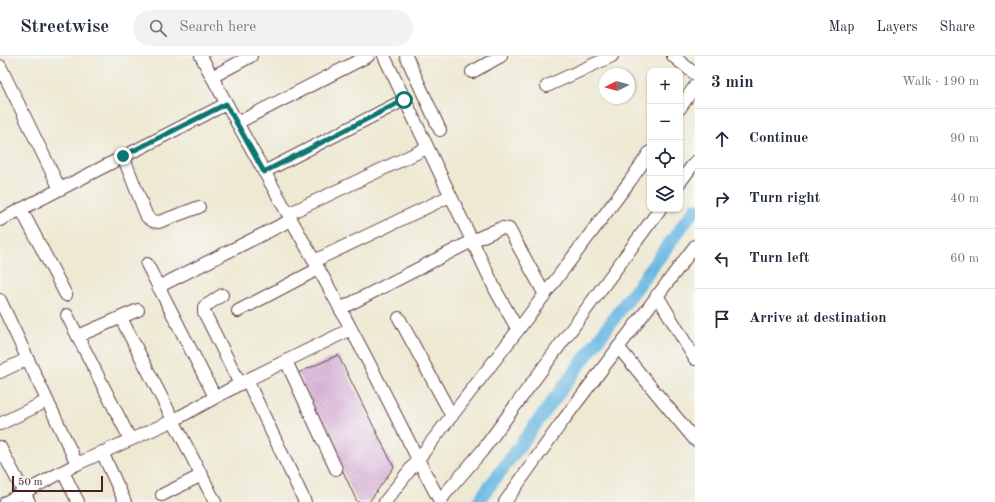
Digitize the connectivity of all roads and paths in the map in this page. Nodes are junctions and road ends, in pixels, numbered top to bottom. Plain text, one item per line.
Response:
1 (201, 56) edge
2 (251, 56) edge
3 (368, 56) edge
4 (384, 56) edge
5 (406, 56) edge
6 (501, 56) edge
7 (612, 56) edge
8 (673, 56) edge
9 (0, 66) edge
10 (472, 72) dead end
11 (695, 74) edge
12 (212, 77) junction
13 (547, 86) dead end
14 (695, 86) edge
15 (404, 100) junction
16 (226, 104) junction
17 (683, 104) edge
18 (237, 123) junction
19 (440, 130) dead end
20 (427, 148) junction
21 (123, 156) junction
22 (647, 156) edge
23 (695, 162) edge
24 (264, 172) junction
25 (683, 178) edge
26 (60, 189) junction
27 (450, 196) junction
28 (199, 206) dead end
29 (21, 209) junction
30 (658, 212) edge
31 (289, 217) junction
32 (0, 220) edge
33 (472, 241) junction
34 (695, 246) edge
35 (146, 264) dead end
36 (316, 265) junction
37 (158, 287) junction
38 (66, 295) dead end
39 (545, 295) junction
40 (657, 295) junction
41 (222, 296) dead end
42 (0, 302) edge
43 (340, 309) junction
44 (138, 310) dead end
45 (238, 311) dead end
46 (67, 315) dead end
47 (121, 318) junction
48 (399, 318) dead end
49 (351, 329) junction
50 (518, 330) junction
51 (78, 336) junction
52 (618, 347) junction
53 (27, 359) junction
54 (695, 359) edge
55 (286, 361) junction
56 (0, 372) edge
57 (243, 382) junction
58 (215, 397) junction
59 (47, 400) junction
60 (452, 416) junction
61 (174, 420) junction
62 (0, 424) edge
63 (130, 439) junction
64 (695, 440) edge
65 (0, 447) edge
66 (102, 452) junction
67 (418, 460) junction
68 (77, 464) junction
69 (336, 469) dead end
70 (63, 472) junction
71 (202, 475) junction
72 (162, 495) dead end
73 (26, 497) edge
74 (440, 501) edge
75 (6, 502) edge
76 (78, 502) edge
77 (125, 502) edge
78 (216, 502) edge
79 (305, 502) edge
80 (385, 502) edge
81 (505, 502) edge

1 - 12 street
2 - 12 street
3 - 18 street
4 - 15 street
5 - 19 street
6 - 10 street
7 - 13 street
8 - 11 street
9 - 26 street
12 - 16 street
14 - 17 street
15 - 20 street
15 - 24 street
16 - 18 street
16 - 21 street
18 - 24 street
20 - 27 street
20 - 31 street
21 - 26 street
21 - 28 street
22 - 39 street
23 - 25 street
24 - 31 street
26 - 29 street
27 - 33 street
27 - 36 street
29 - 32 street
29 - 38 street
30 - 74 street
31 - 36 street
31 - 37 street
33 - 39 street
33 - 43 street
33 - 50 street
34 - 40 street
35 - 37 street
36 - 43 street
36 - 45 street
37 - 58 street
39 - 50 street
40 - 52 street
40 - 54 street
41 - 57 street
42 - 53 street
43 - 49 street
44 - 47 street
46 - 51 street
47 - 51 street
47 - 61 street
48 - 60 street
49 - 55 street
49 - 67 street
50 - 60 street
51 - 63 street
52 - 64 street
52 - 81 street
53 - 56 street
53 - 59 street
55 - 57 street
55 - 69 street
57 - 58 street
57 - 79 street
58 - 61 street
59 - 62 street
59 - 68 street
60 - 67 street
61 - 63 street
61 - 71 street
63 - 66 street
65 - 73 street
66 - 68 street
66 - 77 street
67 - 74 street
67 - 80 street
68 - 70 street
70 - 73 street
70 - 76 street
71 - 72 street
71 - 78 street
73 - 75 street

